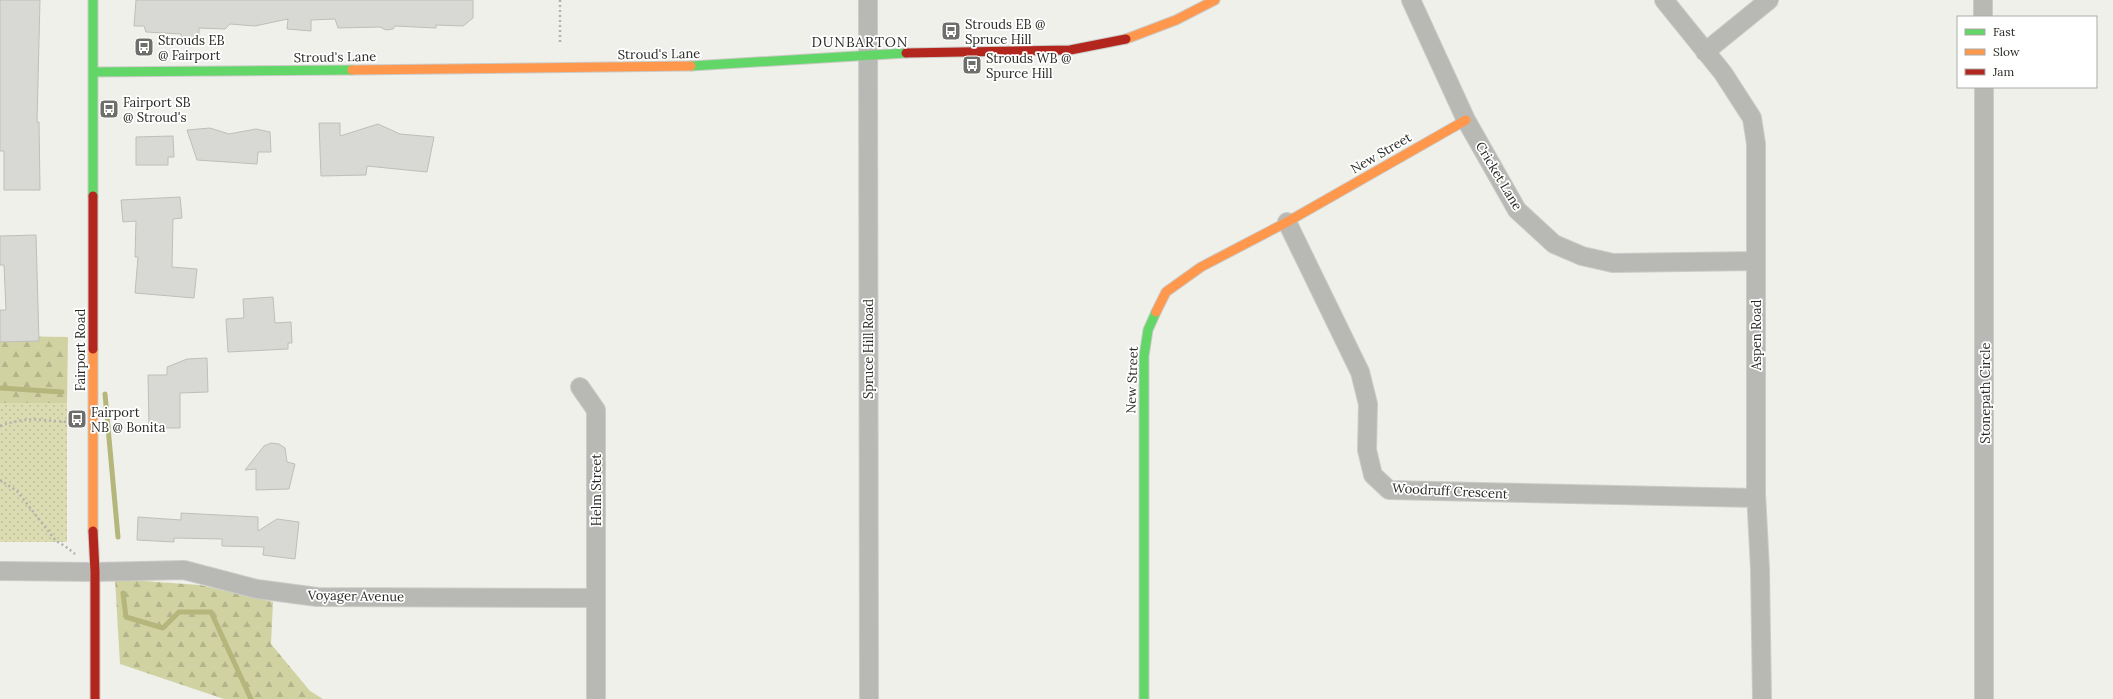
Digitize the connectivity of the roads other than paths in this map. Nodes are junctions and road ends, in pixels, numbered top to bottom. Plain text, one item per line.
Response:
1 (93, 0) edge
2 (868, 0) edge
3 (1215, 0) edge
4 (1411, 0) edge
5 (1664, 0) edge
6 (1769, 0) edge
7 (1983, 0) edge
8 (1983, 16) edge
9 (1705, 52) junction
10 (869, 55) junction
11 (92, 72) junction
12 (1984, 88) edge
13 (1466, 120) junction
14 (1287, 222) junction
15 (1756, 261) junction
16 (580, 387) dead end
17 (1756, 498) junction
18 (0, 571) edge
19 (95, 572) junction
20 (596, 598) junction
21 (95, 699) edge
22 (596, 699) edge
23 (869, 699) edge
24 (1144, 699) edge
25 (1762, 699) edge
26 (1984, 699) edge

1 - 11 street, Fairport Road
2 - 10 street, Spruce Hill Road
3 - 10 street, Stroud's Lane
4 - 13 street, Cricket Lane
5 - 9 street, Aspen Road
6 - 9 street
7 - 8 street
9 - 15 street, Aspen Road
10 - 11 street, Stroud's Lane
10 - 23 street, Spruce Hill Road
11 - 19 street, Fairport Road
12 - 26 street, Stonepath Circle
13 - 14 street, New Street
13 - 15 street, Cricket Lane
14 - 17 street, Woodruff Crescent
14 - 24 street, New Street
15 - 17 street, Aspen Road
16 - 20 street, Helm Street
17 - 25 street, Aspen Road
18 - 19 street, Voyager Avenue
19 - 20 street, Voyager Avenue
19 - 21 street, Fairport Road
20 - 22 street, Helm Street

